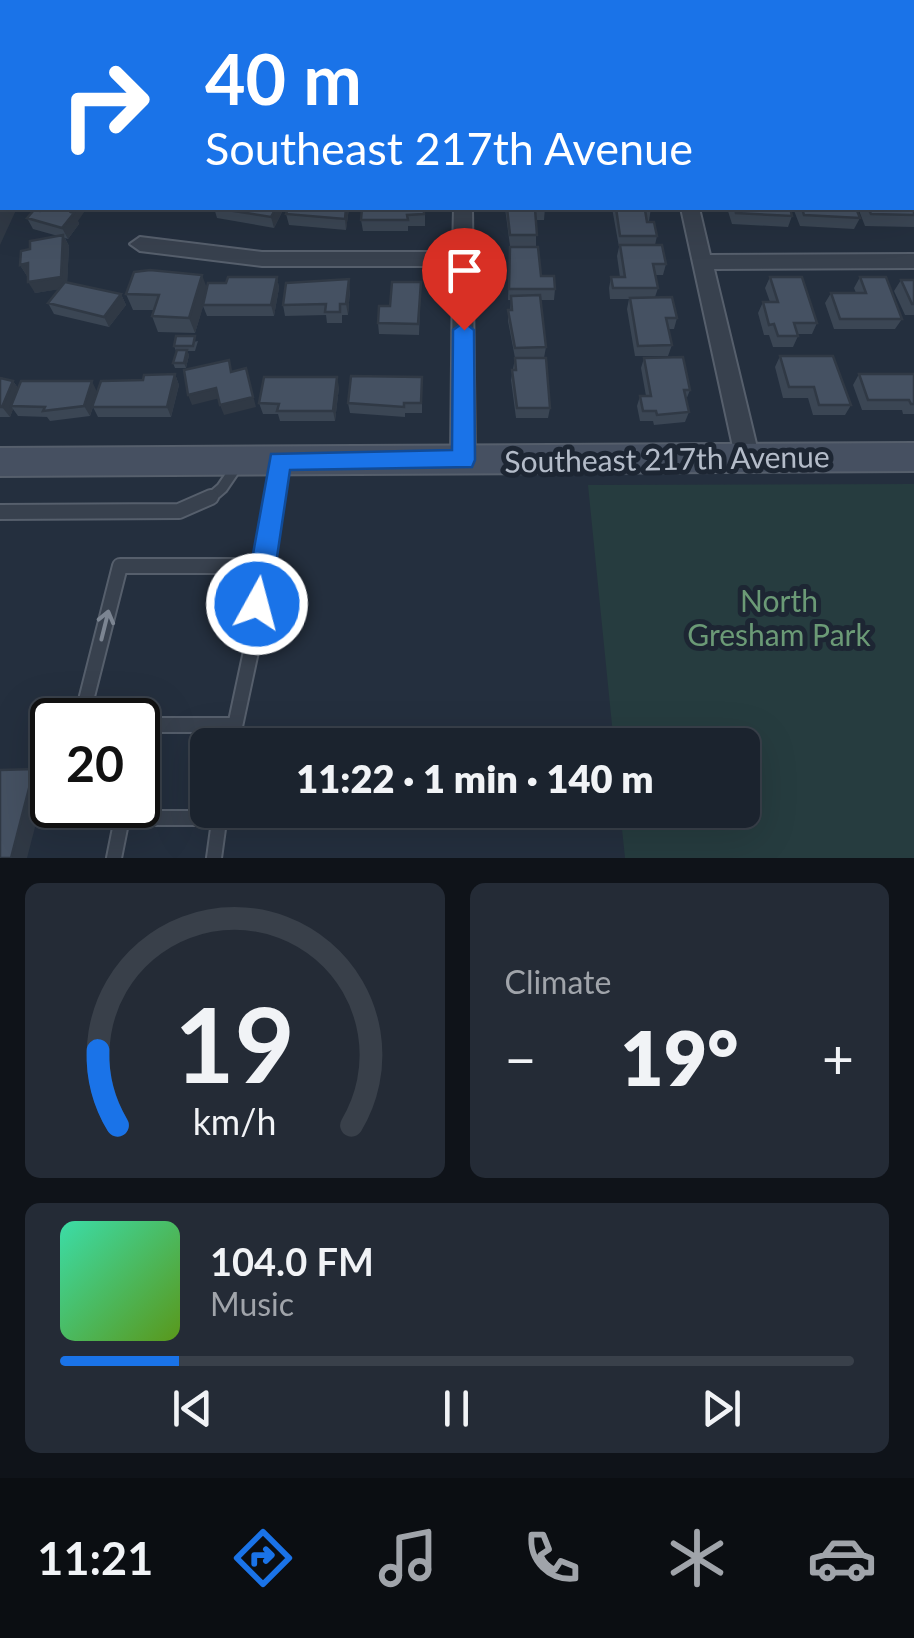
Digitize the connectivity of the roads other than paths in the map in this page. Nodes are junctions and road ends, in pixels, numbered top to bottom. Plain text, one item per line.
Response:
1 (463, 210) edge
2 (690, 210) edge
3 (140, 244) dead end
4 (464, 259) junction
5 (914, 261) edge
6 (702, 262) junction
7 (747, 456) junction
8 (914, 457) edge
9 (280, 460) junction
10 (464, 460) junction
11 (240, 461) junction
12 (0, 462) edge
13 (0, 512) edge
14 (261, 566) junction
15 (87, 698) edge
16 (235, 725) junction
17 (160, 726) edge
18 (235, 728) edge
19 (190, 815) edge
20 (218, 828) edge
21 (114, 858) edge
22 (214, 858) edge

1 - 4 street
2 - 6 street
3 - 4 street
4 - 10 street
5 - 6 street
6 - 7 street
7 - 8 street, Southeast 217th Avenue
7 - 10 street, Southeast 217th Avenue
9 - 10 street, Southeast 217th Avenue
9 - 11 street, Southeast 217th Avenue
9 - 14 lane
11 - 12 street, Southeast 217th Avenue
11 - 13 lane
15 -> 14 lane
14 - 16 lane
16 - 17 lane
16 - 18 lane
19 - 21 lane
20 - 22 lane

